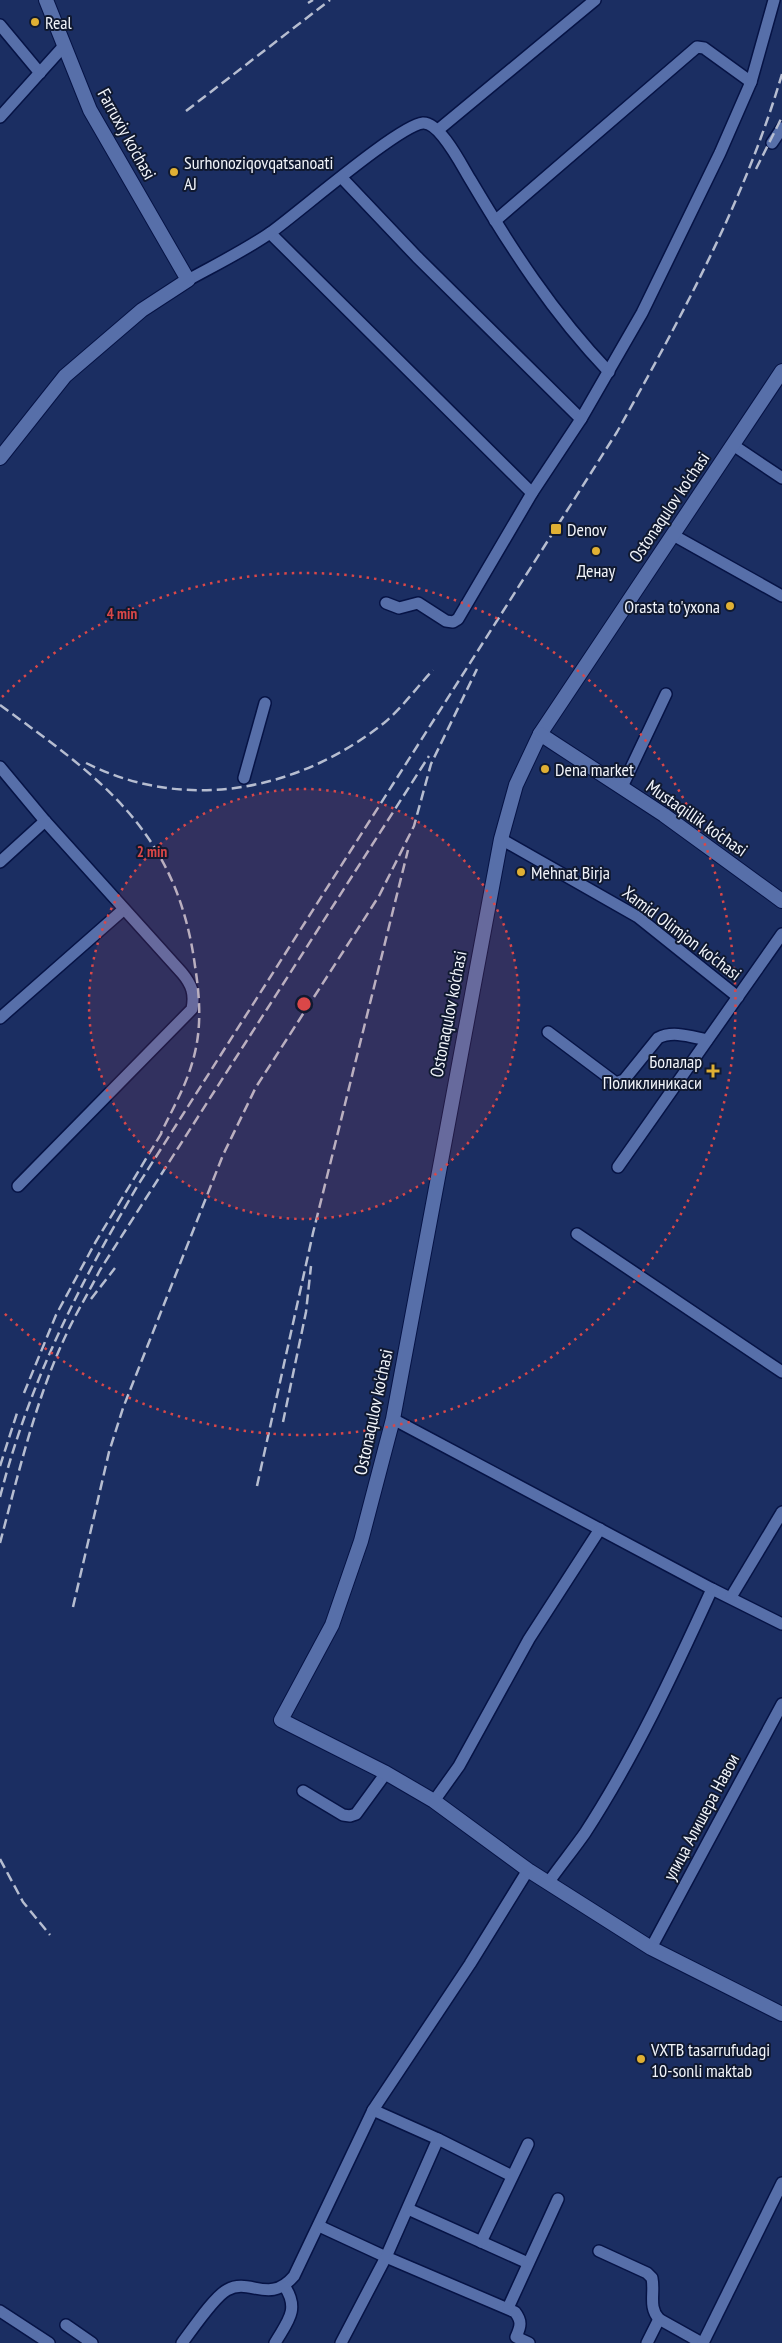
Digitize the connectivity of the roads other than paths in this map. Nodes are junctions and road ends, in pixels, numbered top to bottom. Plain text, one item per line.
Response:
1 (46, 0) edge
2 (595, 0) edge
3 (774, 0) edge
4 (0, 25) edge
5 (63, 46) junction
6 (40, 73) junction
7 (751, 82) junction
8 (0, 117) edge
9 (782, 128) edge
10 (438, 130) junction
11 (772, 143) dead end
12 (342, 178) junction
13 (495, 221) junction
14 (270, 233) junction
15 (188, 280) junction
16 (782, 371) edge
17 (609, 372) junction
18 (581, 419) junction
19 (733, 444) junction
20 (0, 458) edge
21 (782, 478) edge
22 (532, 493) junction
23 (672, 535) junction
24 (782, 596) edge
25 (386, 603) dead end
26 (666, 694) dead end
27 (265, 704) dead end
28 (540, 734) junction
29 (0, 767) edge
30 (244, 778) dead end
31 (622, 788) junction
32 (45, 822) junction
33 (501, 839) junction
34 (0, 862) edge
35 (782, 902) edge
36 (123, 910) junction
37 (782, 934) edge
38 (738, 997) junction
39 (0, 1018) edge
40 (548, 1032) dead end
41 (707, 1040) junction
42 (618, 1167) dead end
43 (18, 1186) dead end
44 (577, 1234) dead end
45 (782, 1372) edge
46 (393, 1419) junction
47 (782, 1512) edge
48 (600, 1529) junction
49 (712, 1589) junction
50 (731, 1597) junction
51 (782, 1624) edge
52 (782, 1704) edge
53 (386, 1773) junction
54 (302, 1791) dead end
55 (434, 1801) junction
56 (528, 1870) junction
57 (548, 1883) junction
58 (651, 1948) junction
59 (781, 2010) edge
60 (373, 2110) junction
61 (438, 2139) junction
62 (528, 2144) dead end
63 (512, 2176) junction
64 (781, 2186) edge
65 (558, 2199) dead end
66 (408, 2208) junction
67 (319, 2226) junction
68 (481, 2242) junction
69 (599, 2251) dead end
70 (386, 2257) junction
71 (528, 2263) junction
72 (285, 2287) junction
73 (508, 2308) junction
74 (0, 2311) edge
75 (660, 2319) junction
76 (66, 2325) dead end
77 (515, 2340) edge
78 (49, 2343) edge
79 (92, 2343) edge
80 (182, 2343) edge
81 (275, 2343) edge
82 (341, 2343) edge
83 (529, 2343) edge
84 (646, 2343) edge
85 (702, 2343) edge

1 - 5 street, Farruxiy ko'chasi
2 - 10 street
3 - 7 street
4 - 6 street
5 - 6 street
5 - 15 street, Farruxiy ko'chasi
6 - 8 street
7 - 13 street
7 - 17 street
9 - 11 street
10 - 12 street
10 - 13 street
12 - 14 street
12 - 18 street
13 - 17 street
14 - 15 street
14 - 22 street
15 - 20 street
16 - 19 street, Ostonaqulov ko'chasi
17 - 18 street
18 - 22 street
19 - 21 street
19 - 23 street, Ostonaqulov ko'chasi
22 - 25 street
23 - 24 street
23 - 28 street, Ostonaqulov ko'chasi
26 - 31 street
27 - 30 street
28 - 31 street, Mustaqillik ko‘chasi
28 - 33 street, Ostonaqulov ko'chasi
29 - 32 street
31 - 35 street, Mustaqillik ko‘chasi
32 - 34 street
32 - 36 street
33 - 38 street, Xamid Olimjon ko'chasi
33 - 46 street, Ostonaqulov ko'chasi
36 - 39 street
36 - 43 street
37 - 38 street
38 - 41 street
40 - 41 street
41 - 42 street
44 - 45 street
46 - 48 street
46 - 53 street, Ostonaqulov ko'chasi
47 - 50 street
48 - 49 street
48 - 55 street
49 - 50 street
49 - 57 street
50 - 51 street
52 - 58 street, улица Алишера Навои
53 - 54 street
53 - 55 street
55 - 56 street
56 - 57 street
56 - 60 street
57 - 58 street
58 - 59 street
60 - 61 street
60 - 67 street
61 - 63 street
61 - 66 street
62 - 63 street
63 - 68 street
64 - 85 street
65 - 71 street
66 - 68 street
66 - 70 street
67 - 70 street
67 - 72 street
68 - 71 street
69 - 75 street
70 - 73 street
70 - 82 street
71 - 73 street
72 - 80 street
72 - 81 street
73 - 77 street
74 - 78 street
75 - 84 street
75 - 85 street
76 - 79 street
77 - 83 street

